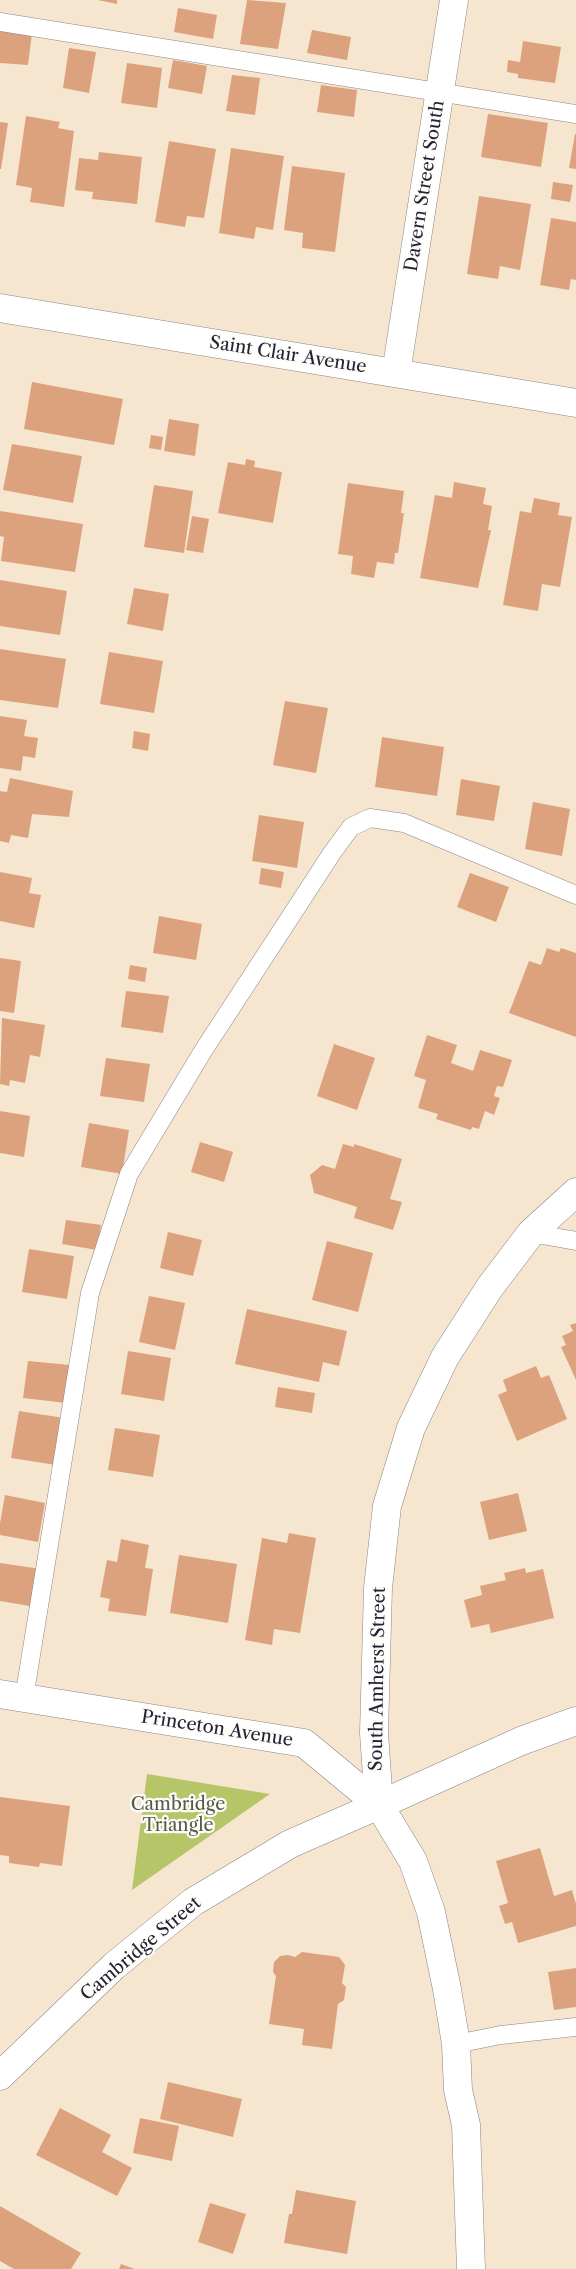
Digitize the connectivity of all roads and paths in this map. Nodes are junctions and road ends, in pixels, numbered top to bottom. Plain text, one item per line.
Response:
1 (454, 0) edge
2 (0, 22) edge
3 (439, 92) junction
4 (576, 114) edge
5 (0, 308) edge
6 (396, 373) junction
7 (576, 403) edge
8 (576, 896) edge
9 (576, 1192) edge
10 (530, 1233) junction
11 (576, 1240) edge
12 (12, 1696) edge
13 (576, 1721) edge
14 (379, 1805) junction
15 (576, 2027) edge
16 (456, 2044) junction
17 (0, 2076) edge
18 (471, 2269) edge

1 - 3 street, Davern Street South
2 - 3 lane
3 - 4 lane
3 - 6 street, Davern Street South
5 - 6 street, Saint Clair Avenue
6 - 7 street, Saint Clair Avenue
8 - 12 lane
9 - 10 street, South Amherst Street
10 - 11 lane
10 - 14 street, South Amherst Street
12 - 14 street, Princeton Avenue
13 - 14 street
14 - 16 street, South Amherst Street
14 - 17 street, Cambridge Street
15 - 16 lane
16 - 18 street, South Amherst Street

